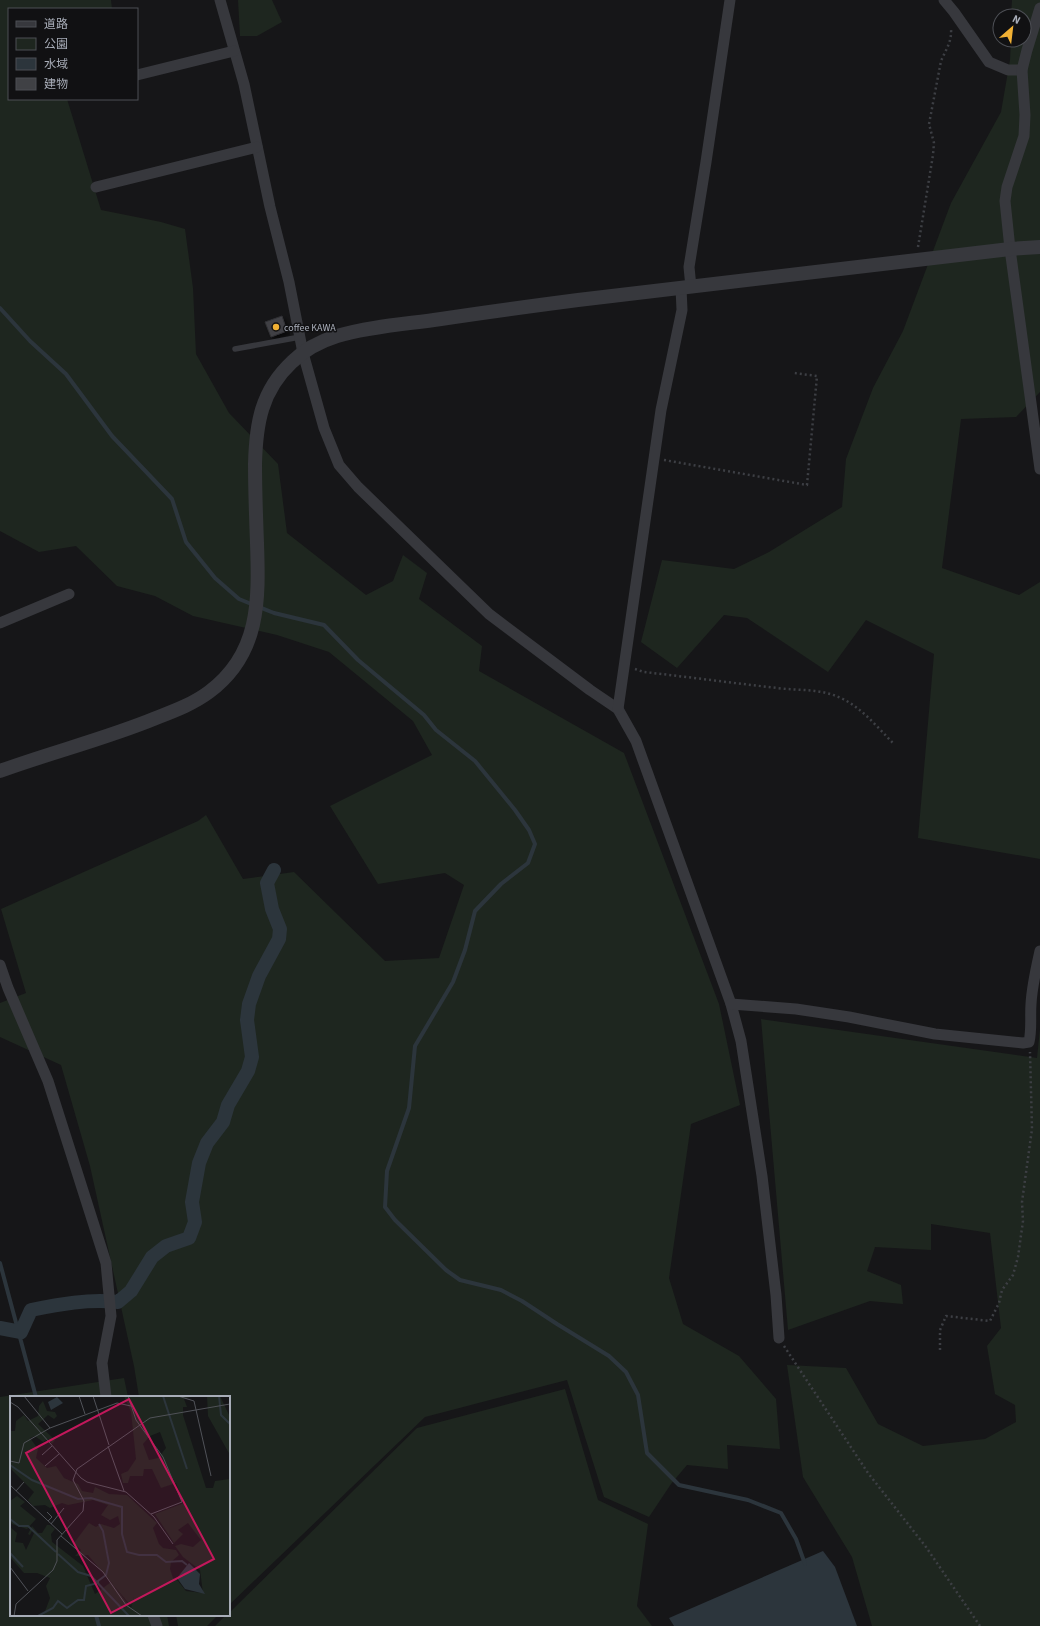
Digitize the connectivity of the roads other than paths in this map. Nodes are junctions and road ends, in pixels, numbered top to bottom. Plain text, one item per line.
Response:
1 (220, 0) edge
2 (730, 0) edge
3 (944, 0) edge
4 (1040, 8) edge
5 (234, 51) junction
6 (1022, 70) junction
7 (138, 75) edge
8 (258, 147) junction
9 (96, 187) dead end
10 (1040, 247) edge
11 (1010, 249) junction
12 (686, 287) junction
13 (301, 337) junction
14 (235, 349) dead end
15 (304, 353) junction
16 (1040, 469) edge
17 (69, 594) dead end
18 (0, 624) edge
19 (618, 709) junction
20 (0, 771) edge
21 (1040, 951) edge
22 (0, 965) edge
23 (731, 1004) junction
24 (778, 1338) road end
25 (106, 1396) edge
26 (153, 1616) edge
27 (157, 1626) edge

1 - 5 street
2 - 12 street
3 - 6 street
4 - 6 street
5 - 7 street
5 - 8 street
6 - 11 street
8 - 9 street
8 - 13 street
10 - 11 street
11 - 12 street
11 - 16 street
12 - 15 street
12 - 19 street
13 - 14 lane
13 - 15 street
15 - 19 street
15 - 20 street
17 - 18 street
19 - 23 street
21 - 23 street
22 - 25 street
23 - 24 street
26 - 27 street

